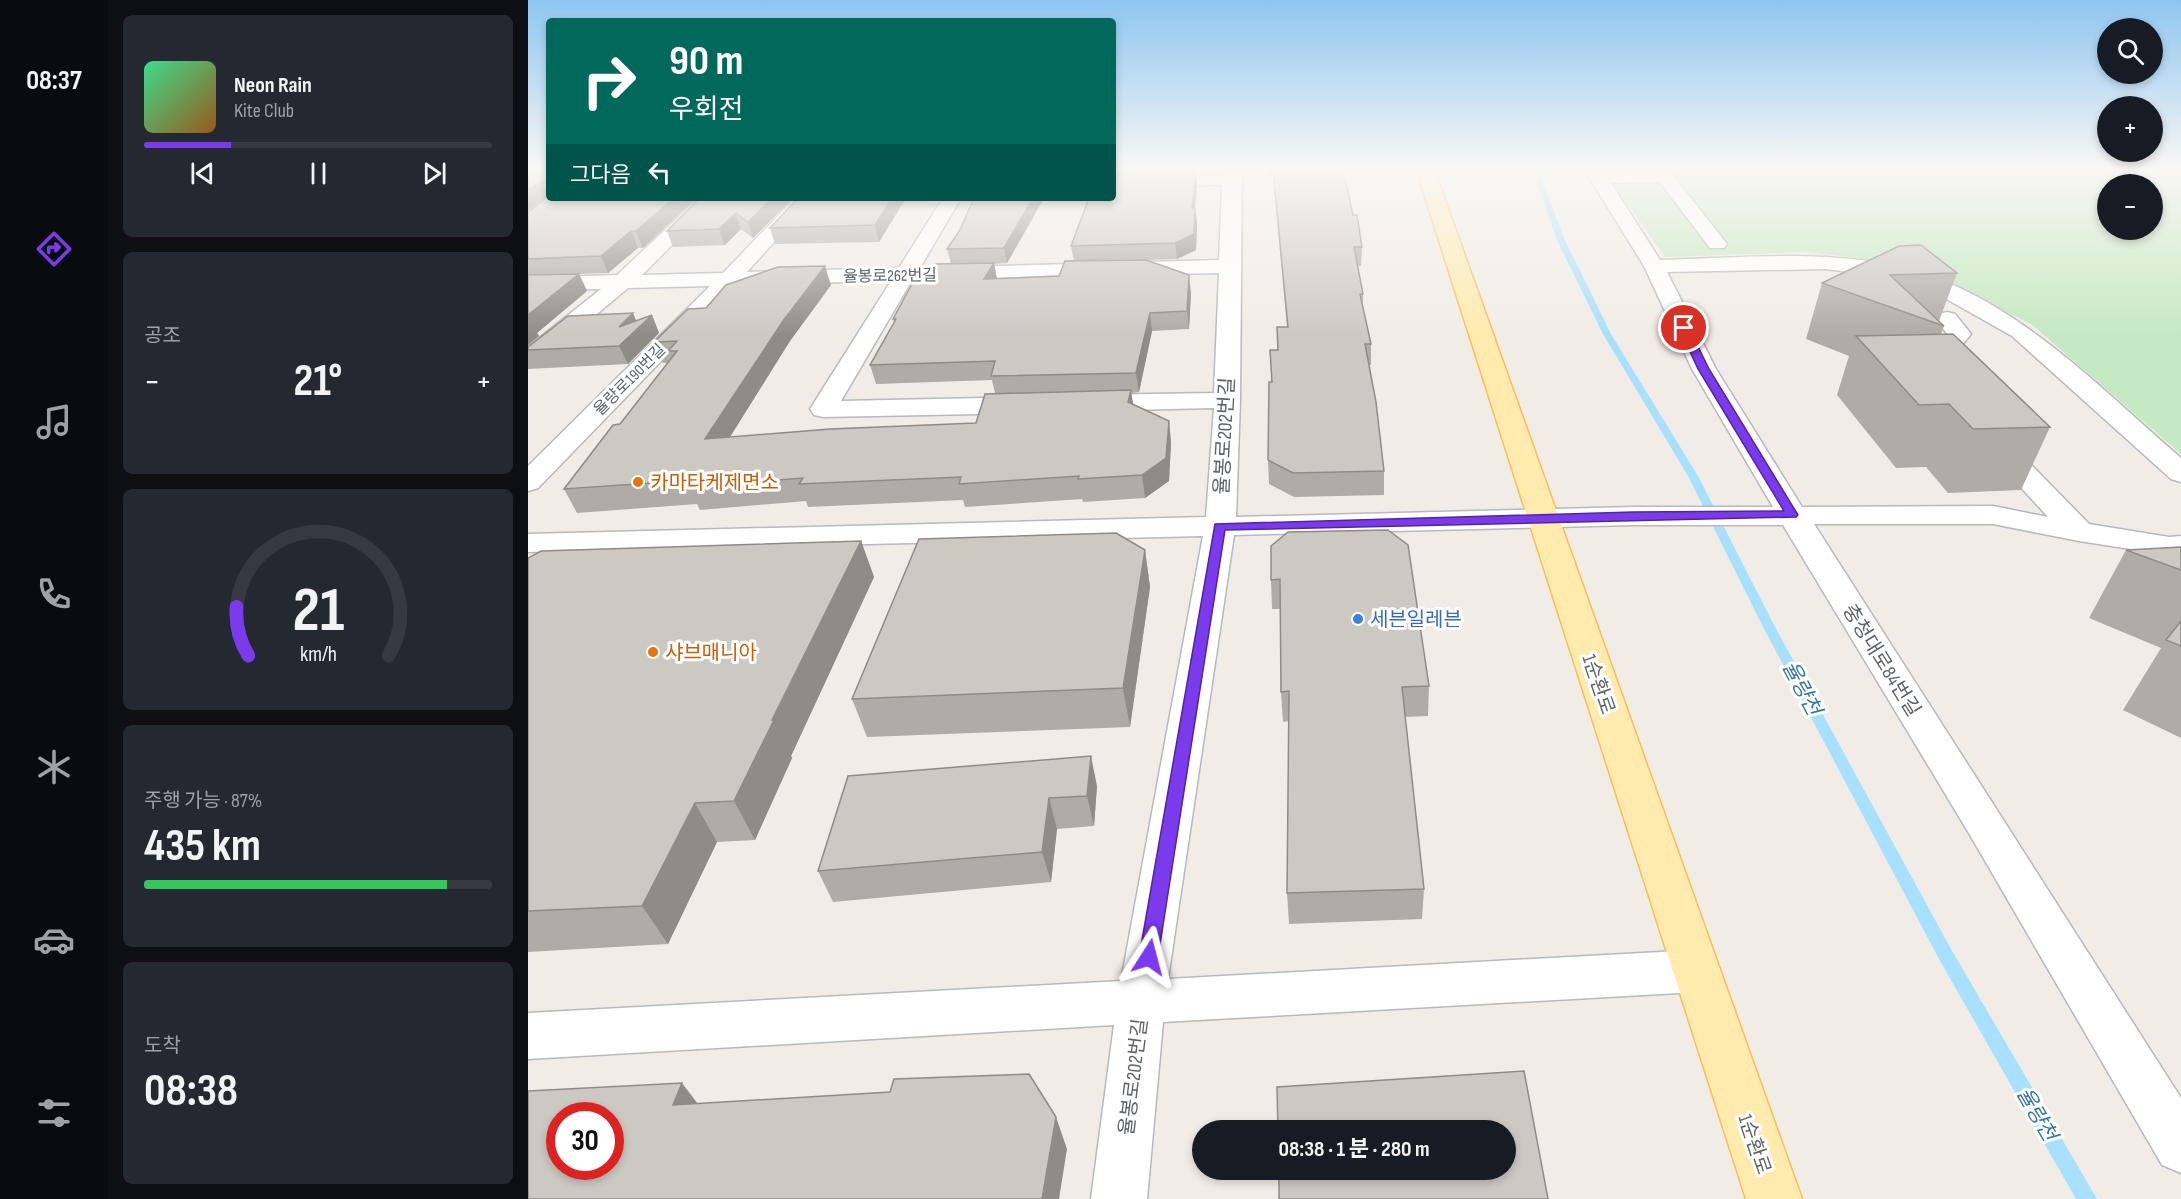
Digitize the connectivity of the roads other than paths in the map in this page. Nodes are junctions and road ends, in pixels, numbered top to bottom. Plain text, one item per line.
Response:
1 (682, 225) edge
2 (779, 225) edge
3 (936, 225) edge
4 (1231, 225) edge
5 (1444, 225) edge
6 (1628, 225) edge
7 (1702, 225) edge
8 (1717, 244) dead end
9 (1230, 266) junction
10 (1654, 266) junction
11 (906, 274) junction
12 (729, 279) junction
13 (622, 282) junction
14 (528, 284) edge
15 (1947, 319) dead end
16 (528, 359) edge
17 (1943, 389) edge
18 (1227, 400) junction
19 (1975, 422) edge
20 (2181, 473) edge
21 (528, 482) edge
22 (1792, 515) junction
23 (1543, 519) junction
24 (1220, 527) junction
25 (2079, 532) junction
26 (528, 543) edge
27 (2181, 545) edge
28 (1696, 971) junction
29 (1141, 1002) junction
30 (528, 1036) edge
31 (2181, 1146) edge
32 (1119, 1199) edge
33 (1774, 1199) edge

1 - 13 street
2 - 12 street, 율량로190번길
3 - 11 street
4 - 9 street, 율봉로202번길
5 - 23 main road, 1순환로
6 - 10 street, 충청대로84번길
7 - 8 street
9 - 11 street, 율봉로262번길
9 - 18 street, 율봉로202번길
10 - 20 street
10 - 22 street, 충청대로84번길
11 - 12 street, 율봉로262번길
11 - 18 street
12 - 13 street, 율봉로262번길
12 - 21 street, 율량로190번길
13 - 14 street, 율봉로262번길
13 - 16 street
15 - 17 street
18 - 24 street, 율봉로202번길
19 - 25 street
22 - 23 street
22 - 25 street
22 - 31 street, 충청대로84번길
23 - 24 street
23 - 28 main road, 1순환로
24 - 26 street
24 - 29 street, 율봉로202번길
25 - 27 street
28 - 29 street
28 - 33 main road, 1순환로
29 - 30 street
29 - 32 street, 율봉로202번길

